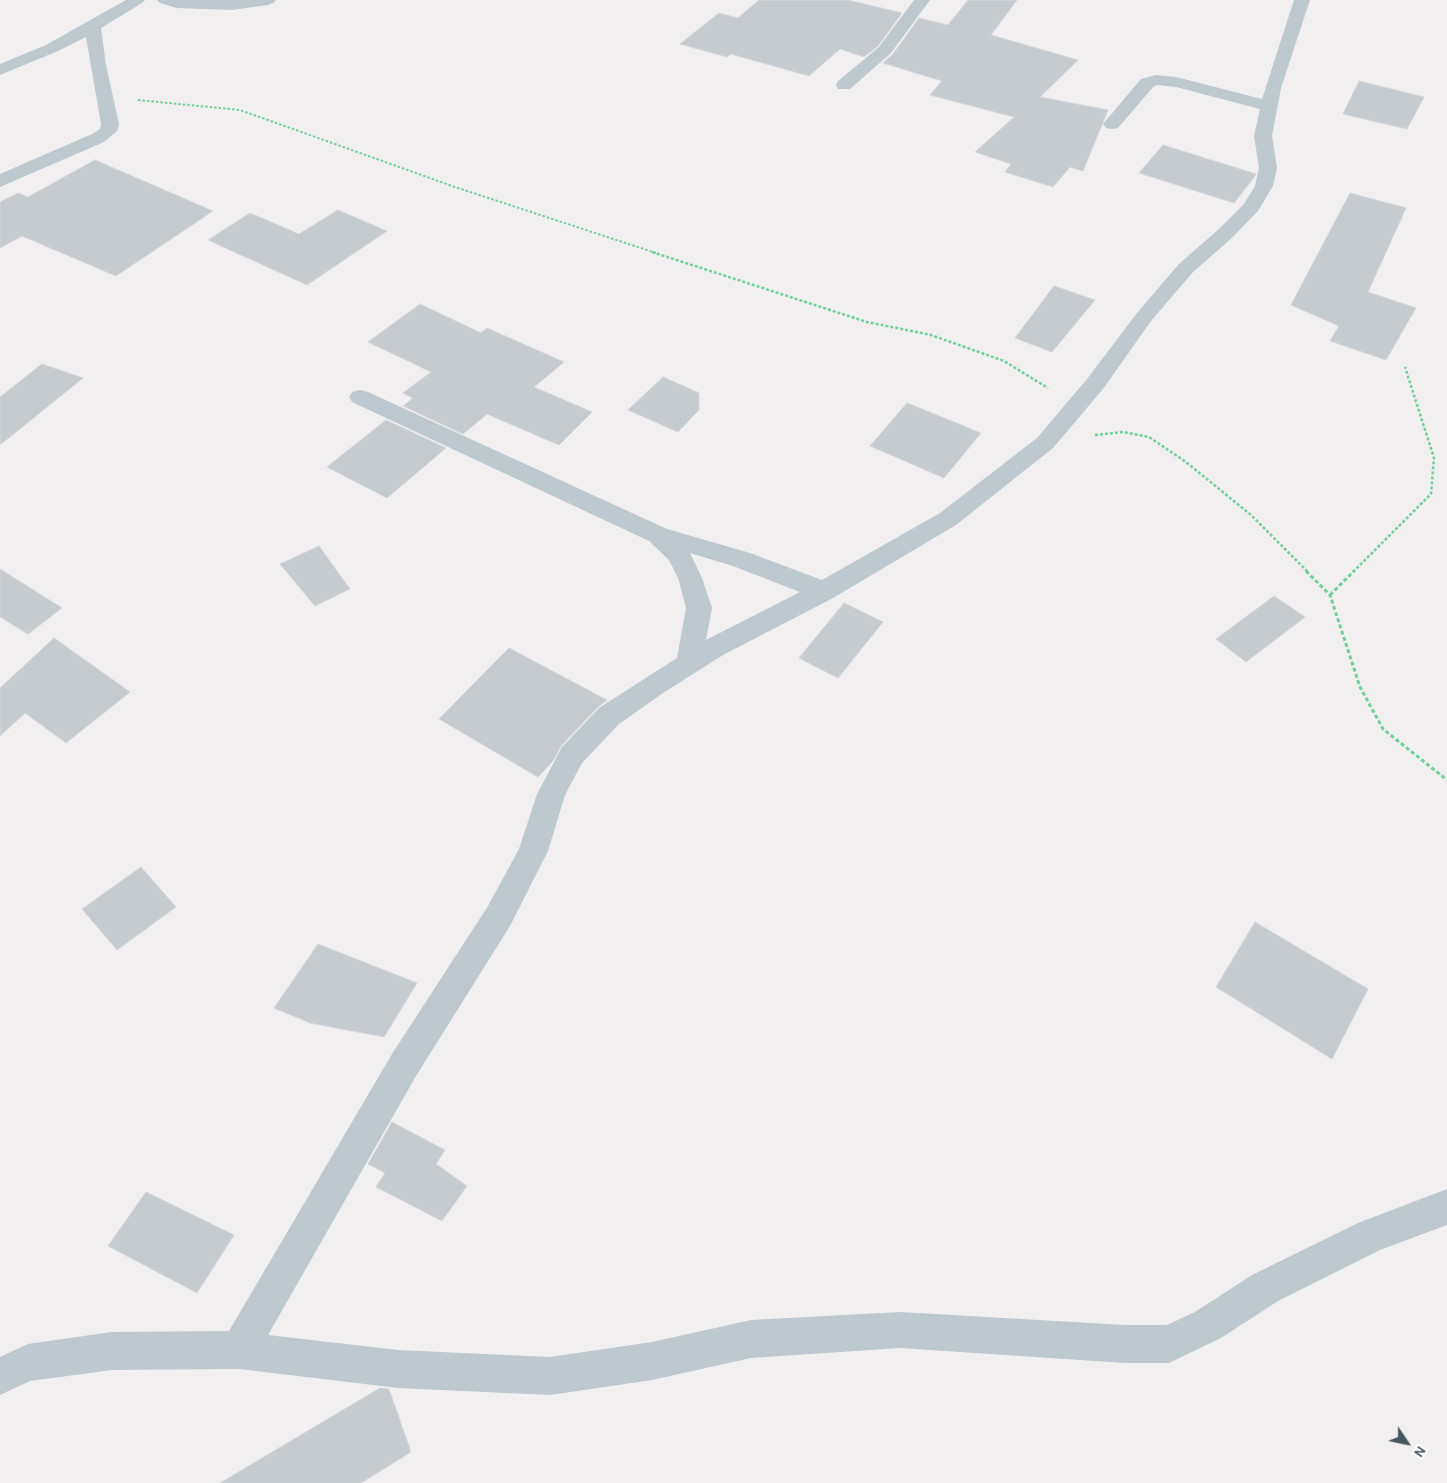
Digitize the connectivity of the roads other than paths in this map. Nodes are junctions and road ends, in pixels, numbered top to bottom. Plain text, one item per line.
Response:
1 (137, 0) edge
2 (165, 0) edge
3 (268, 0) edge
4 (922, 0) edge
5 (1302, 0) edge
6 (94, 26) junction
7 (0, 70) edge
8 (844, 85) dead end
9 (1270, 106) junction
10 (1112, 124) dead end
11 (0, 181) edge
12 (360, 397) dead end
13 (658, 535) junction
14 (824, 591) junction
15 (689, 664) junction
16 (1447, 1207) edge
17 (239, 1350) junction
18 (0, 1376) edge

1 - 6 street
2 - 3 street
4 - 8 street
5 - 9 street
6 - 7 street
6 - 11 street
9 - 10 street
9 - 14 street
12 - 13 street
13 - 14 street
13 - 15 street
14 - 15 street
15 - 17 street
16 - 17 street
17 - 18 street

